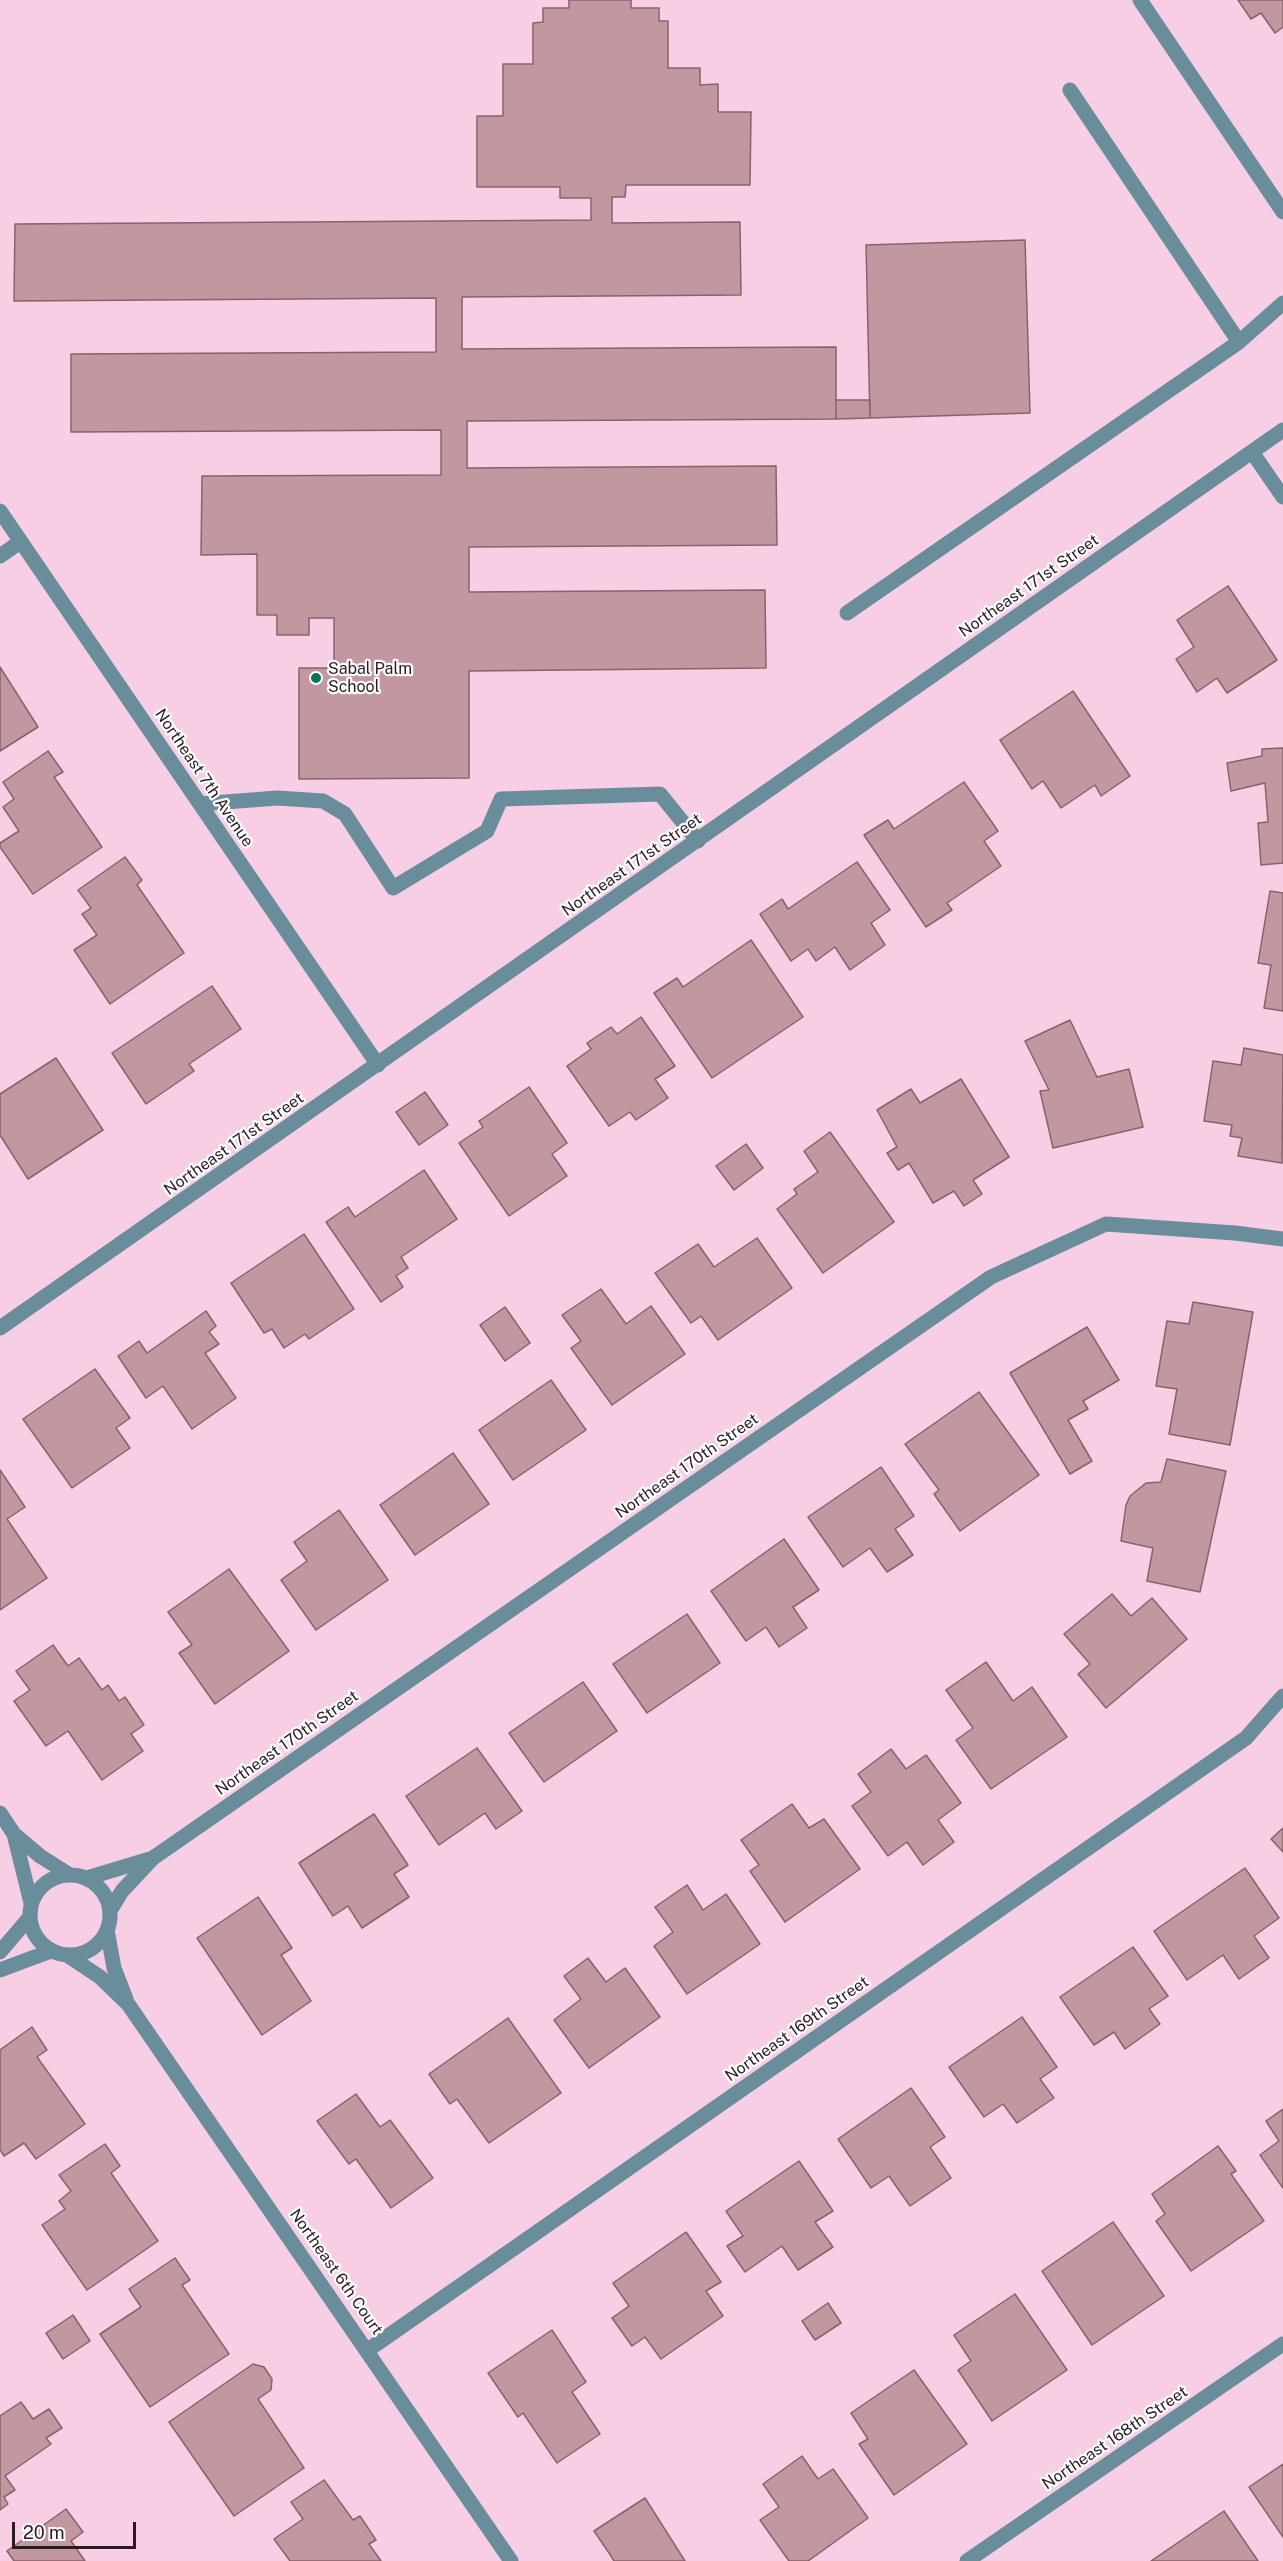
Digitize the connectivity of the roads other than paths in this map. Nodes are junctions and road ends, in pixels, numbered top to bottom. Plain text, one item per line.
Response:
1 (1140, 0) edge
2 (1070, 90) dead end
3 (1283, 212) edge
4 (1283, 303) edge
5 (1239, 342) junction
6 (1283, 430) edge
7 (1252, 452) junction
8 (1283, 497) edge
9 (0, 511) edge
10 (20, 542) junction
11 (0, 556) edge
12 (847, 613) dead end
13 (200, 804) junction
14 (698, 841) junction
15 (378, 1065) junction
16 (1283, 1239) edge
17 (0, 1328) edge
18 (1283, 1696) edge
19 (0, 1813) edge
20 (14, 1834) junction
21 (153, 1858) junction
22 (70, 1875) junction
23 (87, 1878) junction
24 (30, 1911) junction
25 (110, 1911) junction
26 (107, 1930) junction
27 (51, 1951) junction
28 (0, 1952) edge
29 (67, 1956) junction
30 (0, 1970) edge
31 (128, 2004) junction
32 (1283, 2344) edge
33 (369, 2350) junction
34 (512, 2561) edge
35 (967, 2561) edge

1 - 3 street
2 - 5 street
4 - 5 street
5 - 12 street
6 - 7 street, Northeast 171st Street
7 - 8 street
7 - 14 street, Northeast 171st Street
9 - 10 street, Northeast 7th Avenue
10 - 11 street
10 - 13 street, Northeast 7th Avenue
13 - 14 street
13 - 15 street, Northeast 7th Avenue
14 - 15 street, Northeast 171st Street
15 - 17 street, Northeast 171st Street
16 - 21 street, Northeast 170th Street
18 - 33 street, Northeast 169th Street
19 - 20 street
20 - 22 street
20 - 24 street
21 - 23 street, Northeast 170th Street
21 - 25 street, Northeast 170th Street
22 - 23 street
22 - 24 street
23 - 25 street
24 - 27 street
24 - 28 street
25 - 26 street
26 - 29 street
26 - 31 street, Northeast 6th Court
27 - 29 street
27 - 30 street
29 - 31 street, Northeast 6th Court
31 - 33 street, Northeast 6th Court
32 - 35 street, Northeast 168th Street
33 - 34 street, Northeast 6th Court

